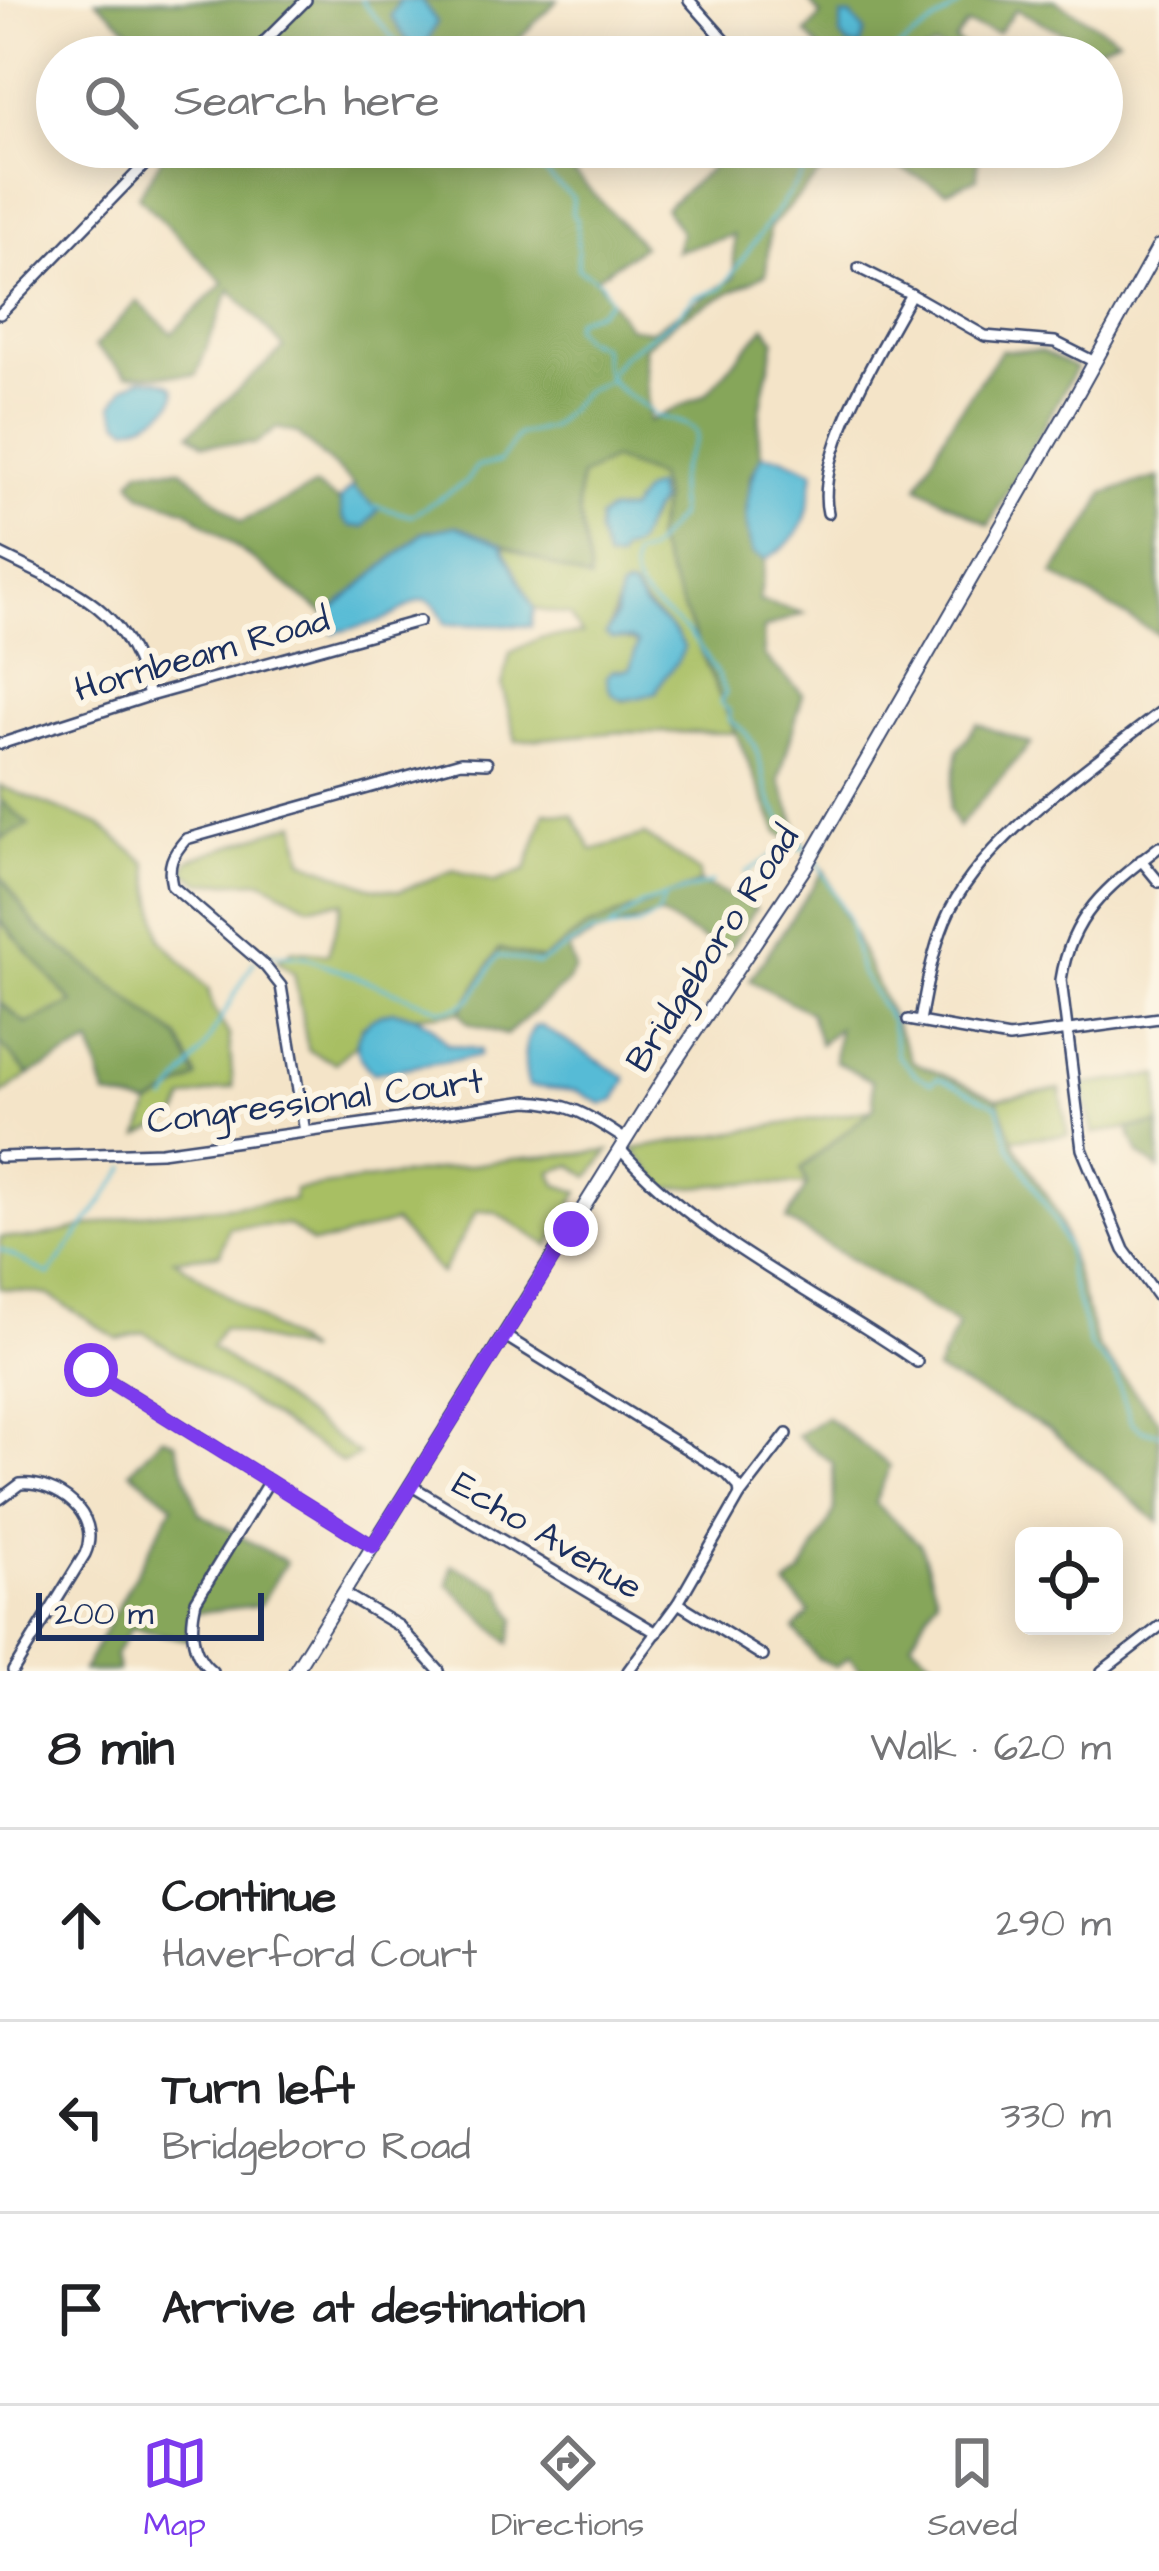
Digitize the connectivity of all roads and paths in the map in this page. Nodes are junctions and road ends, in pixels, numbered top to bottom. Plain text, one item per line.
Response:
1 (305, 0) edge
2 (689, 0) edge
3 (270, 36) edge
4 (721, 36) edge
5 (142, 168) edge
6 (1159, 246) edge
7 (859, 268) dead end
8 (911, 294) junction
9 (0, 314) edge
10 (1095, 362) junction
11 (828, 513) dead end
12 (0, 554) edge
13 (419, 621) dead end
14 (149, 697) junction
15 (1159, 713) edge
16 (0, 744) edge
17 (487, 763) dead end
18 (1159, 847) edge
19 (1141, 860) junction
20 (1159, 882) edge
21 (1159, 1018) edge
22 (1066, 1031) junction
23 (305, 1132) junction
24 (623, 1144) junction
25 (0, 1156) edge
26 (1159, 1298) edge
27 (505, 1336) junction
28 (917, 1362) dead end
29 (85, 1366) dead end
30 (787, 1434) dead end
31 (269, 1481) junction
32 (410, 1485) junction
33 (740, 1495) junction
34 (0, 1499) edge
35 (373, 1546) junction
36 (343, 1593) junction
37 (678, 1603) junction
38 (1159, 1627) edge
39 (657, 1633) junction
40 (763, 1656) dead end
41 (13, 1671) edge
42 (212, 1671) edge
43 (295, 1671) edge
44 (439, 1671) edge
45 (628, 1671) edge
46 (1102, 1671) edge

1 - 3 street
2 - 4 street
5 - 9 street
6 - 10 main road, Bridgeboro Road
7 - 8 street
8 - 10 street
8 - 11 street
10 - 24 main road, Bridgeboro Road
12 - 14 street
13 - 14 street, Hornbeam Road
14 - 16 street, Hornbeam Road
15 - 22 street
17 - 23 street
18 - 19 street
19 - 20 street
19 - 22 street
21 - 22 street
22 - 26 street
23 - 24 street, Congressional Court
23 - 25 street, Congressional Court
24 - 27 main road, Bridgeboro Road
24 - 28 street, Congressional Court
27 - 32 main road, Bridgeboro Road
27 - 33 street
29 - 31 street
30 - 33 street
31 - 35 street
31 - 42 street
32 - 35 main road, Bridgeboro Road
32 - 39 street, Echo Avenue
33 - 37 street
34 - 41 street
35 - 36 main road, Bridgeboro Road
36 - 43 main road, Bridgeboro Road
36 - 44 street
37 - 39 street
37 - 40 street
38 - 46 street
39 - 45 street

